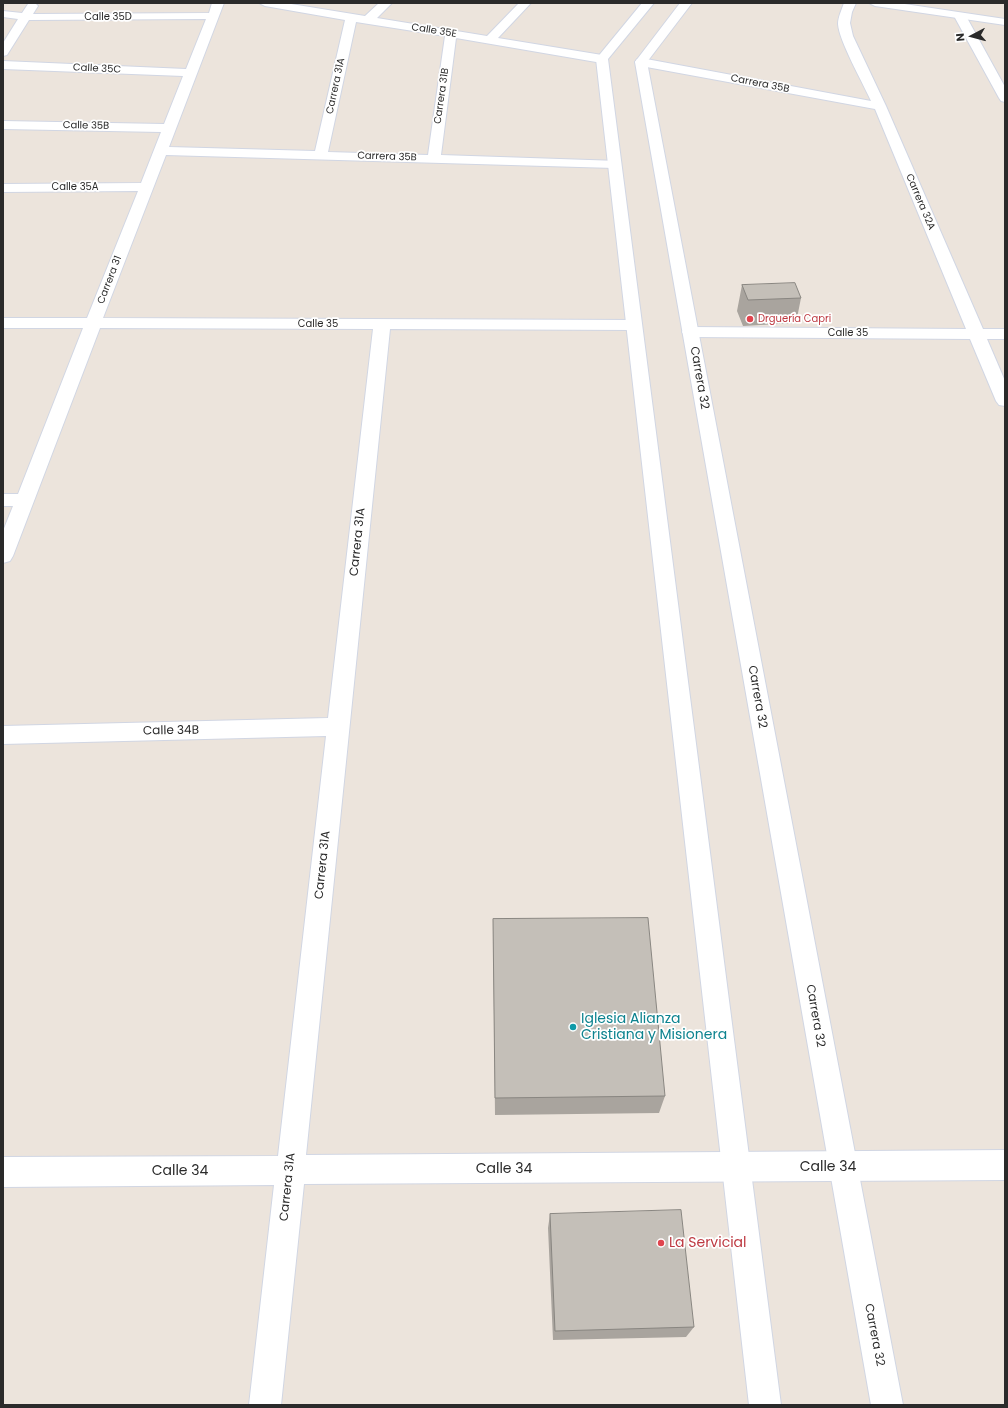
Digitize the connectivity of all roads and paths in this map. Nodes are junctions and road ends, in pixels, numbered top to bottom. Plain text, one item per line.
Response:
1 (34, 3) edge
2 (265, 3) edge
3 (386, 3) edge
4 (525, 3) edge
5 (648, 3) edge
6 (686, 3) edge
7 (850, 3) edge
8 (875, 3) edge
9 (215, 10) edge
10 (3, 14) edge
11 (960, 16) junction
12 (25, 17) junction
13 (351, 17) junction
14 (368, 20) junction
15 (1005, 22) edge
16 (451, 34) junction
17 (490, 40) junction
18 (3, 52) edge
19 (602, 59) junction
20 (641, 62) junction
21 (3, 65) edge
22 (191, 73) junction
23 (1005, 98) edge
24 (880, 106) junction
25 (3, 125) edge
26 (169, 128) junction
27 (160, 151) junction
28 (321, 156) junction
29 (434, 158) junction
30 (614, 164) junction
31 (146, 187) junction
32 (3, 188) edge
33 (3, 322) edge
34 (94, 323) junction
35 (382, 324) junction
36 (634, 325) junction
37 (690, 332) junction
38 (976, 334) junction
39 (1005, 334) edge
40 (1005, 401) edge
41 (3, 500) edge
42 (25, 500) junction
43 (3, 556) edge
44 (338, 727) junction
45 (3, 735) edge
46 (1005, 1165) edge
47 (842, 1167) junction
48 (736, 1168) junction
49 (290, 1170) junction
50 (3, 1172) edge
51 (265, 1405) edge
52 (765, 1405) edge
53 (887, 1405) edge

1 - 12 street
2 - 13 street, Calle 35E
3 - 14 street
4 - 17 street
5 - 19 street
6 - 20 street
7 - 24 street, Carrera 32A
8 - 11 street
9 - 12 street, Calle 35D
9 - 22 street, Carrera 31
10 - 12 street, Calle 35D
11 - 15 street
11 - 23 street
12 - 18 street
13 - 14 street, Calle 35E
13 - 28 street, Carrera 31A
14 - 16 street, Calle 35E
16 - 17 street, Calle 35E
16 - 29 street, Carrera 31B
17 - 19 street, Calle 35E
19 - 30 street
20 - 24 street, Carrera 35B
20 - 37 street, Carrera 32
21 - 22 street, Calle 35C
22 - 26 street, Carrera 31
24 - 38 street, Carrera 32A
25 - 26 street, Calle 35B
26 - 27 street, Carrera 31
27 - 28 street, Carrera 35B
27 - 31 street, Carrera 31
28 - 29 street, Carrera 35B
29 - 30 street, Carrera 35B
30 - 36 street
31 - 32 street, Calle 35A
31 - 34 street, Carrera 31
33 - 34 street, Calle 35
34 - 35 street, Calle 35
34 - 42 street, Carrera 31
35 - 36 street, Calle 35
35 - 44 street, Carrera 31A
36 - 48 street
37 - 38 street, Calle 35
37 - 47 street, Carrera 32
38 - 39 street, Calle 35
38 - 40 street, Carrera 32A
41 - 42 street
42 - 43 street, Carrera 31
44 - 45 street, Calle 34B
44 - 49 street, Carrera 31A
46 - 47 street, Calle 34
47 - 48 street, Calle 34
47 - 53 street, Carrera 32
48 - 49 street, Calle 34
48 - 52 street
49 - 50 street, Calle 34
49 - 51 street, Carrera 31A

